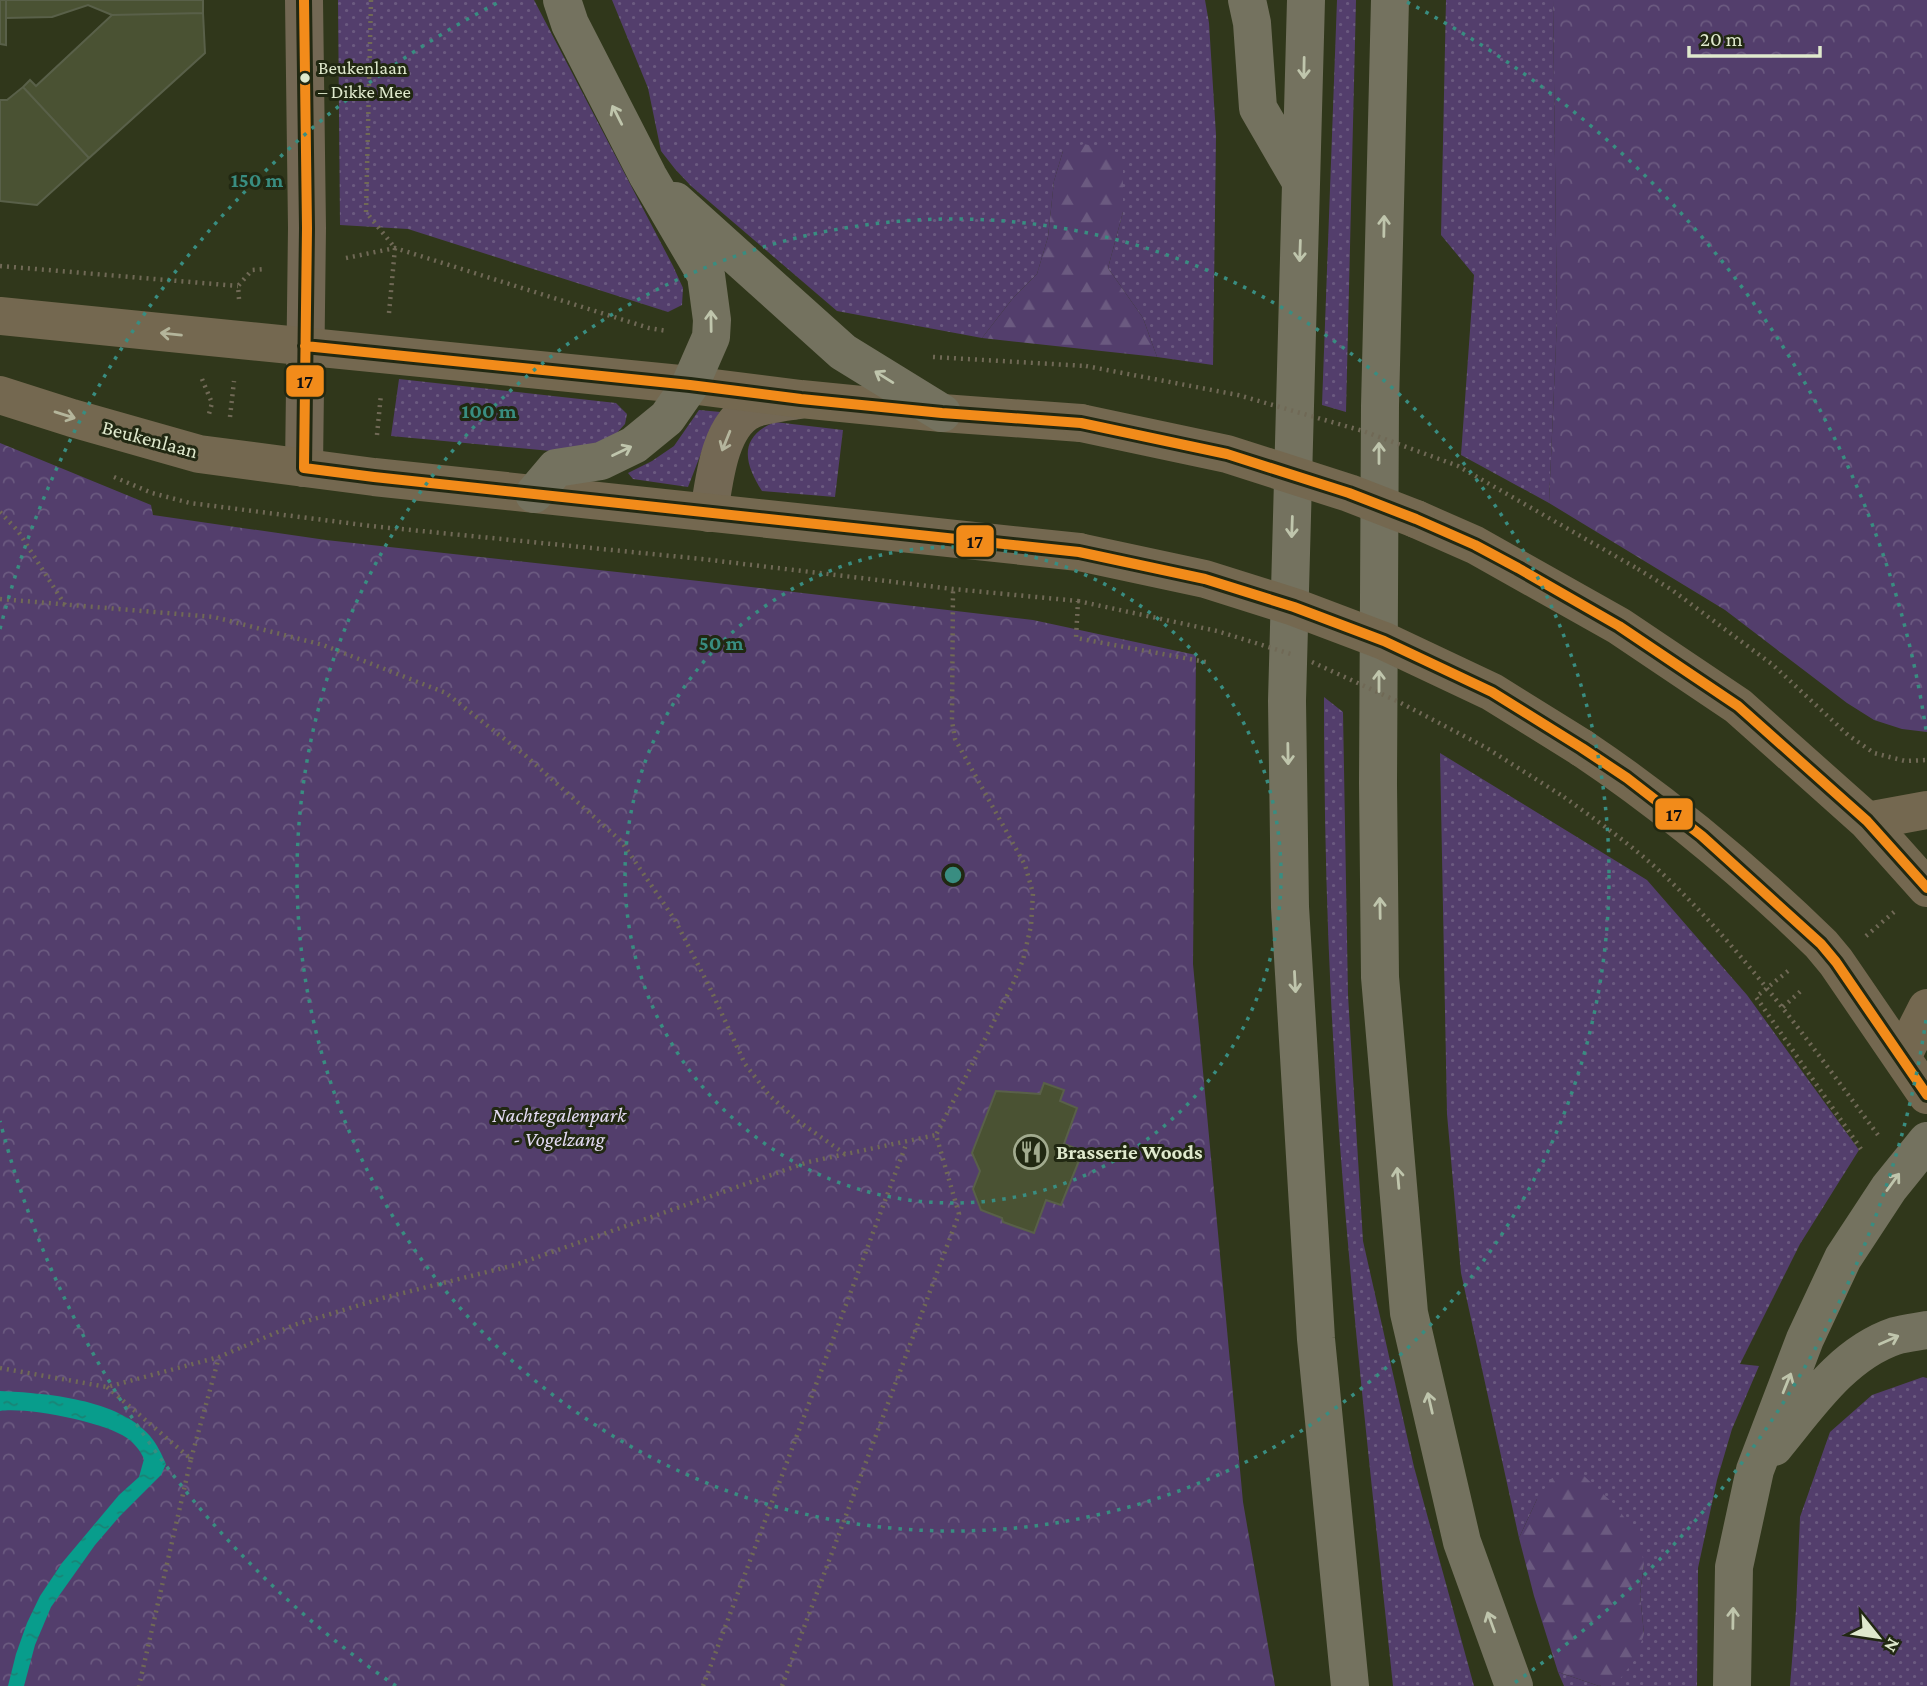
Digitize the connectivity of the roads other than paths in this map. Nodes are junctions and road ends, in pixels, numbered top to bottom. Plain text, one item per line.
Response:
1 (304, 0) edge
2 (562, 0) edge
3 (1247, 0) edge
4 (1306, 0) edge
5 (1390, 0) edge
6 (648, 176) junction
7 (1301, 182) junction
8 (0, 316) edge
9 (305, 346) junction
10 (690, 385) junction
11 (0, 395) edge
12 (801, 399) junction
13 (942, 413) junction
14 (304, 468) junction
15 (534, 494) junction
16 (709, 513) junction
17 (1927, 810) edge
18 (1867, 821) junction
19 (1913, 898) edge
20 (1927, 1008) edge
21 (1902, 1057) junction
22 (1927, 1095) edge
23 (1906, 1166) edge
24 (1927, 1330) edge
25 (1755, 1470) junction
26 (1350, 1686) edge
27 (1514, 1686) edge
28 (1732, 1686) edge

1 - 9 street
6 -> 2 highway
3 - 7 highway
4 -> 7 highway
27 -> 5 highway
10 -> 6 highway
13 -> 6 highway
7 -> 26 highway
9 -> 8 street
9 - 10 street
9 - 14 street
10 - 12 street
15 -> 10 highway
11 -> 14 street, Beukenlaan
12 - 13 street
12 -> 16 street
13 - 18 street, bridge
14 - 15 street, Beukenlaan
15 - 16 street, Beukenlaan
16 - 21 street, Beukenlaan, bridge
17 - 18 street
18 - 19 street
20 - 21 street
21 - 22 street, Beukenlaan
25 -> 23 highway
25 -> 24 highway
28 -> 25 highway

